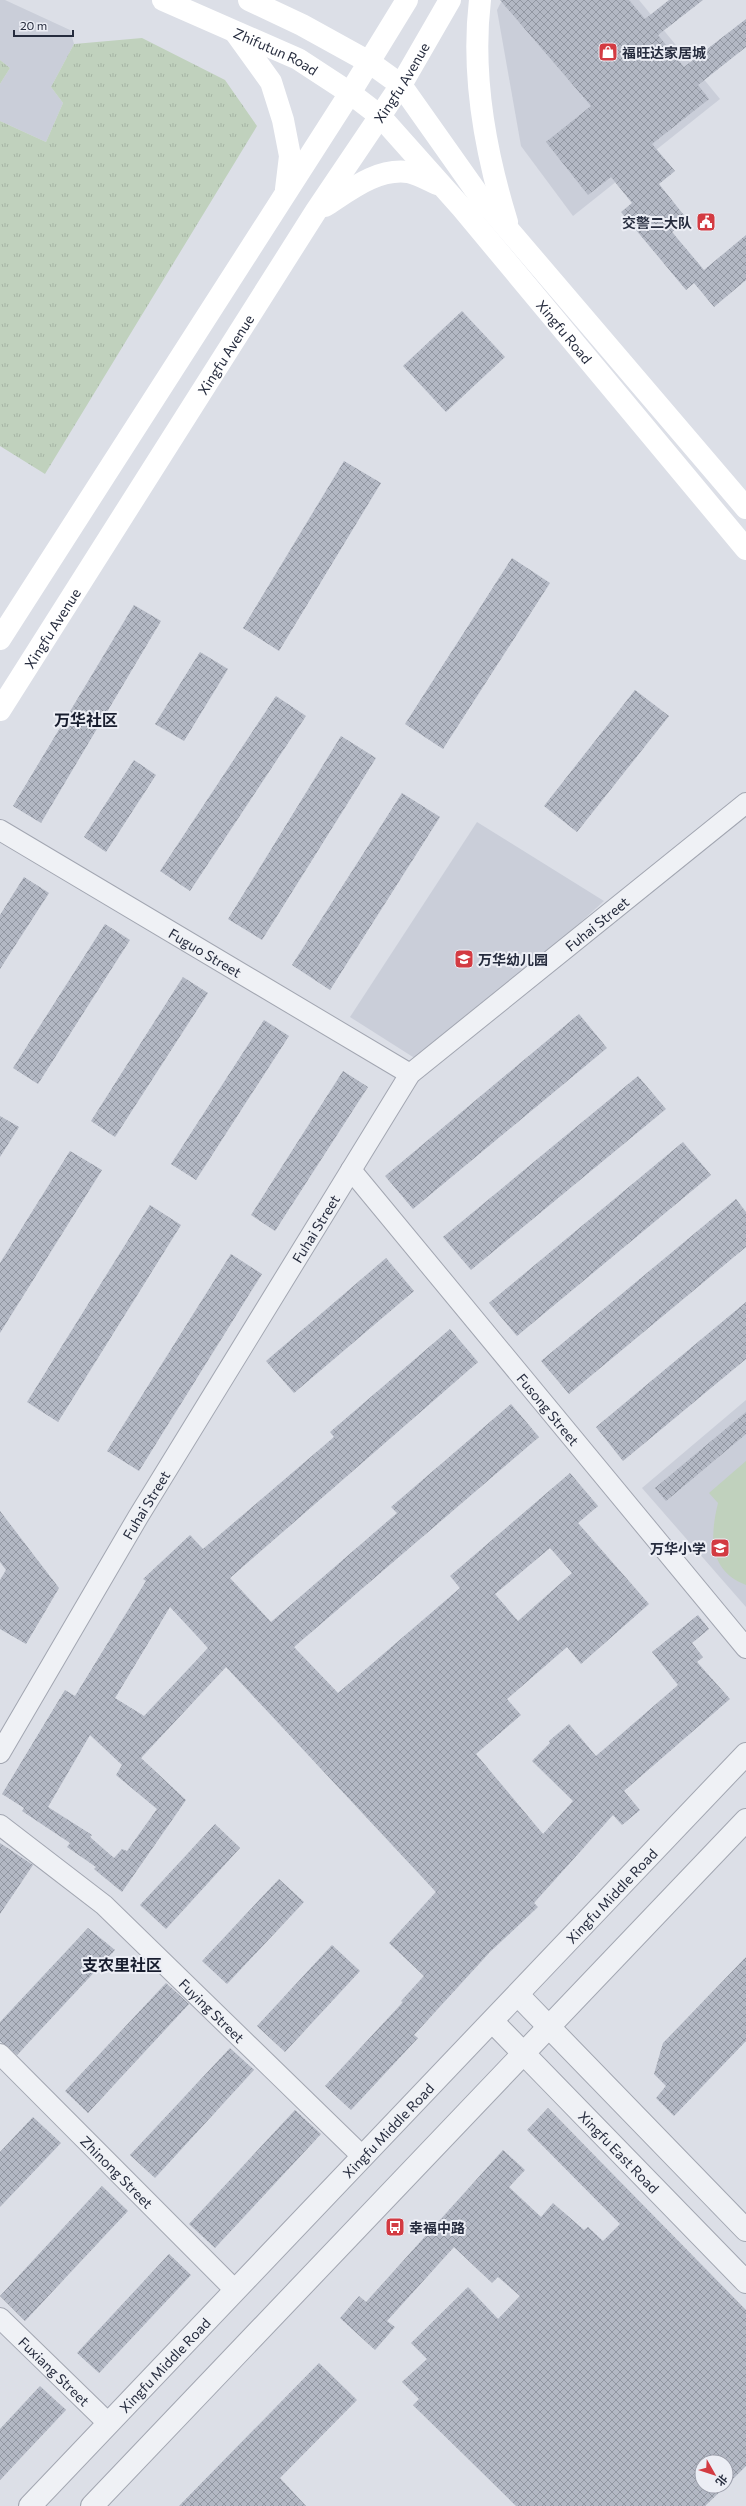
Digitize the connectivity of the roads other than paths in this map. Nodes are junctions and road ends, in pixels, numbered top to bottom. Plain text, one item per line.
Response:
1 (163, 0) edge
2 (249, 0) edge
3 (407, 0) edge
4 (450, 0) edge
5 (480, 0) edge
6 (233, 29) junction
7 (369, 62) junction
8 (401, 85) junction
9 (350, 93) junction
10 (380, 116) junction
11 (440, 185) junction
12 (286, 194) junction
13 (316, 211) junction
14 (510, 231) junction
15 (746, 508) edge
16 (746, 549) edge
17 (0, 639) edge
18 (0, 710) edge
19 (746, 803) edge
20 (0, 830) edge
21 (410, 1074) junction
22 (351, 1170) junction
23 (746, 1648) edge
24 (0, 1753) edge
25 (746, 1754) edge
26 (746, 1820) edge
27 (0, 1825) edge
28 (518, 1995) junction
29 (493, 2022) junction
30 (549, 2027) junction
31 (523, 2053) junction
32 (0, 2054) edge
33 (363, 2157) junction
34 (746, 2230) edge
35 (746, 2282) edge
36 (234, 2290) junction
37 (0, 2318) edge
38 (108, 2424) junction
39 (30, 2506) edge
40 (92, 2506) edge

1 - 6 main road, Zhifutun Road
2 - 7 main road
3 - 7 main road
4 - 8 main road, Xingfu Avenue
5 - 14 main road
6 - 9 main road, Zhifutun Road
6 - 12 main road
7 - 8 main road
7 - 9 main road
8 - 10 main road, Xingfu Avenue
8 - 14 main road, Xingfu Road
9 - 10 main road, Zhifutun Road
9 - 12 main road
10 - 11 main road, Xingfu Road
10 - 13 main road, Xingfu Avenue
11 - 13 main road
11 - 16 main road, Xingfu Road
12 - 17 main road
13 - 18 main road, Xingfu Avenue
14 - 15 main road, Xingfu Road
19 - 21 street, Fuhai Street
20 - 21 street, Fuguo Street
21 - 22 street, Fuhai Street
22 - 23 street, Fusong Street
22 - 24 street, Fuhai Street
25 - 28 street, Xingfu Middle Road
26 - 30 street
27 - 33 street, Fuying Street
28 - 29 street, Xingfu Middle Road
28 - 30 street
29 - 31 street, Xingfu East Road
29 - 33 street, Xingfu Middle Road
30 - 31 street
30 - 34 street
31 - 35 street, Xingfu East Road
31 - 40 street
32 - 36 street, Zhinong Street
33 - 36 street, Xingfu Middle Road
36 - 38 street, Xingfu Middle Road
37 - 38 street, Fuxiang Street
38 - 39 street, Xingfu Middle Road

